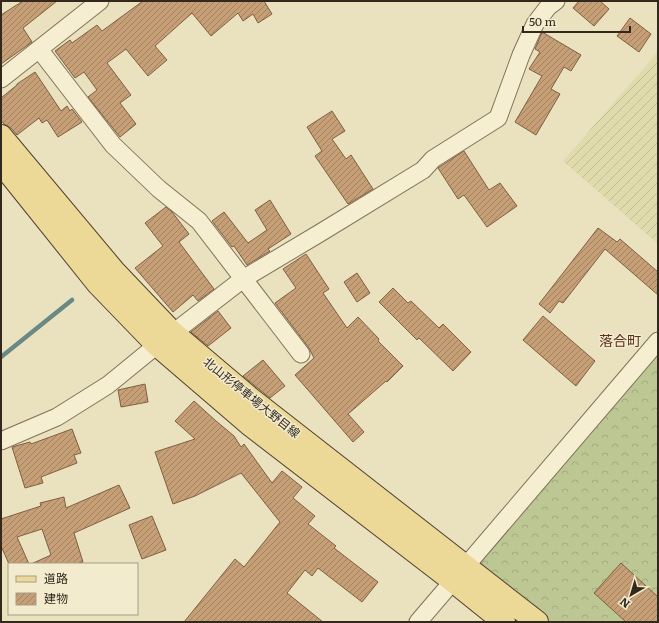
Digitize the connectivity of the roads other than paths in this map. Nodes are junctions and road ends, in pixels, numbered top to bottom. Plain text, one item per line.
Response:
1 (100, 1) edge
2 (553, 2) edge
3 (39, 50) junction
4 (1, 79) edge
5 (1, 136) edge
6 (1, 163) edge
7 (243, 279) junction
8 (165, 339) junction
9 (658, 342) edge
10 (301, 354) dead end
11 (1, 441) edge
12 (460, 573) junction
13 (418, 622) edge
14 (504, 622) edge
15 (537, 622) edge

1 - 3 street
2 - 7 street
3 - 4 street
3 - 7 street
5 - 8 main road, 北山形停車場大野目線
6 - 8 main road, 北山形停車場大野目線
7 - 8 street
7 - 10 street
8 - 11 street
8 - 12 main road, 北山形停車場大野目線
9 - 12 street
12 - 13 street
12 - 14 main road, 北山形停車場大野目線
12 - 15 main road, 北山形停車場大野目線

